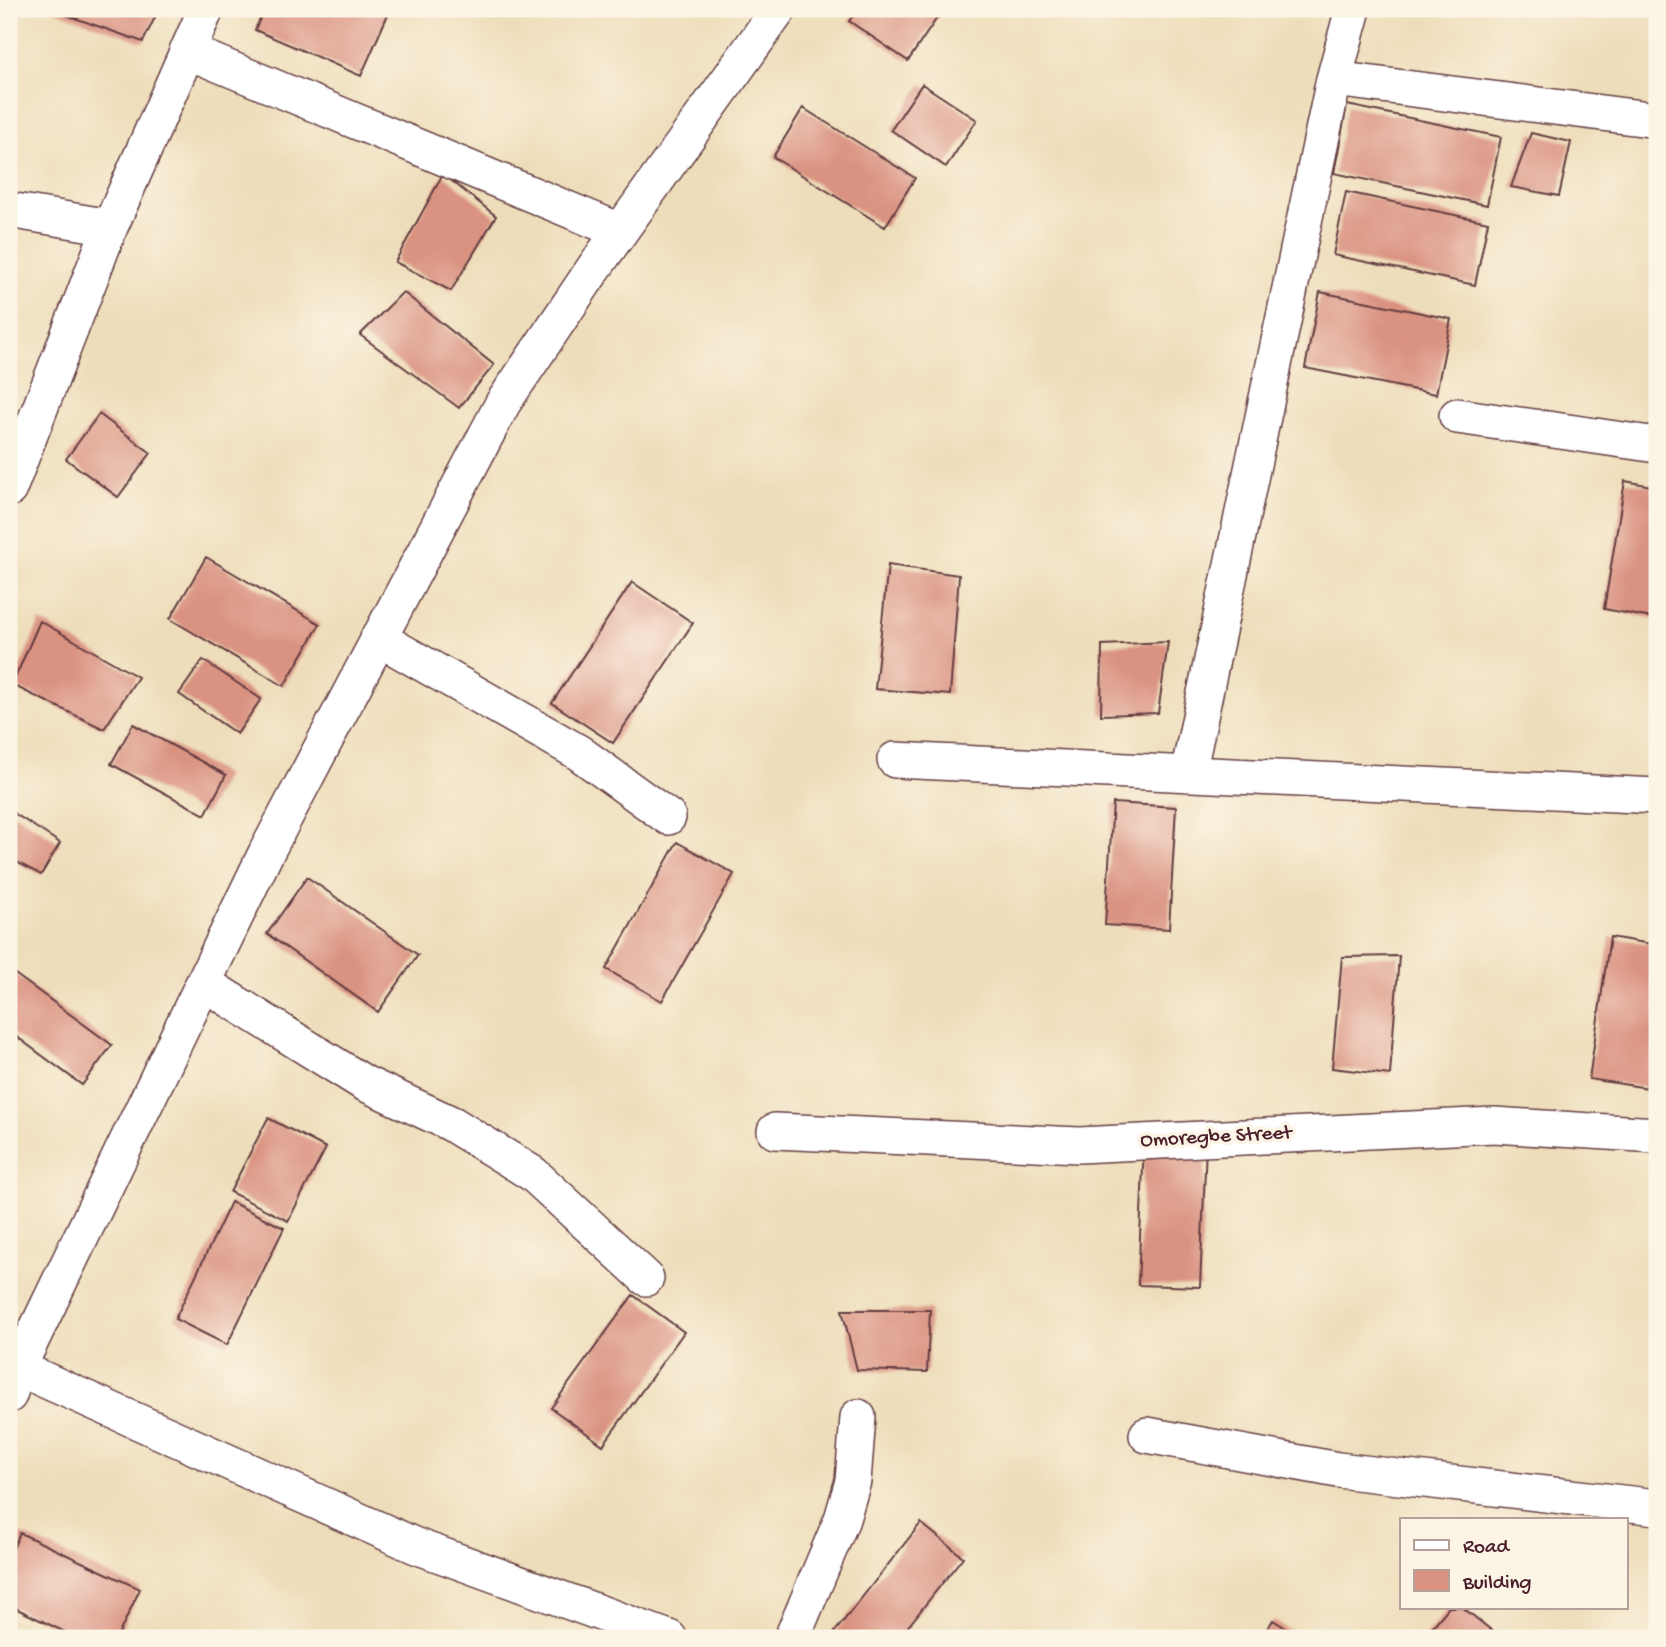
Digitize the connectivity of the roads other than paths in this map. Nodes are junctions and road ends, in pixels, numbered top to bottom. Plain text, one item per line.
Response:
1 (206, 9) edge
2 (779, 9) edge
3 (1353, 9) edge
4 (187, 51) junction
5 (1334, 79) junction
6 (1657, 120) edge
7 (9, 211) edge
8 (110, 227) junction
9 (620, 231) junction
10 (1457, 416) dead end
11 (18, 441) edge
12 (1657, 445) edge
13 (9, 489) edge
14 (378, 638) junction
15 (895, 760) dead end
16 (1188, 774) junction
17 (1657, 796) edge
18 (668, 817) dead end
19 (205, 984) junction
20 (775, 1131) dead end
21 (1657, 1135) edge
22 (646, 1278) dead end
23 (13, 1381) edge
24 (858, 1418) dead end
25 (1147, 1436) dead end
26 (1657, 1507) edge
27 (669, 1638) edge
28 (792, 1638) edge

1 - 4 street
2 - 9 street
3 - 5 street
4 - 8 street
4 - 9 street
5 - 6 street
5 - 16 street
7 - 8 street
8 - 11 street
9 - 14 street
10 - 12 street
11 - 13 street
14 - 18 street
14 - 19 street
15 - 16 street
16 - 17 street
19 - 22 street
19 - 23 street
20 - 21 street, Omoregbe Street
23 - 27 street
24 - 28 street
25 - 26 street

